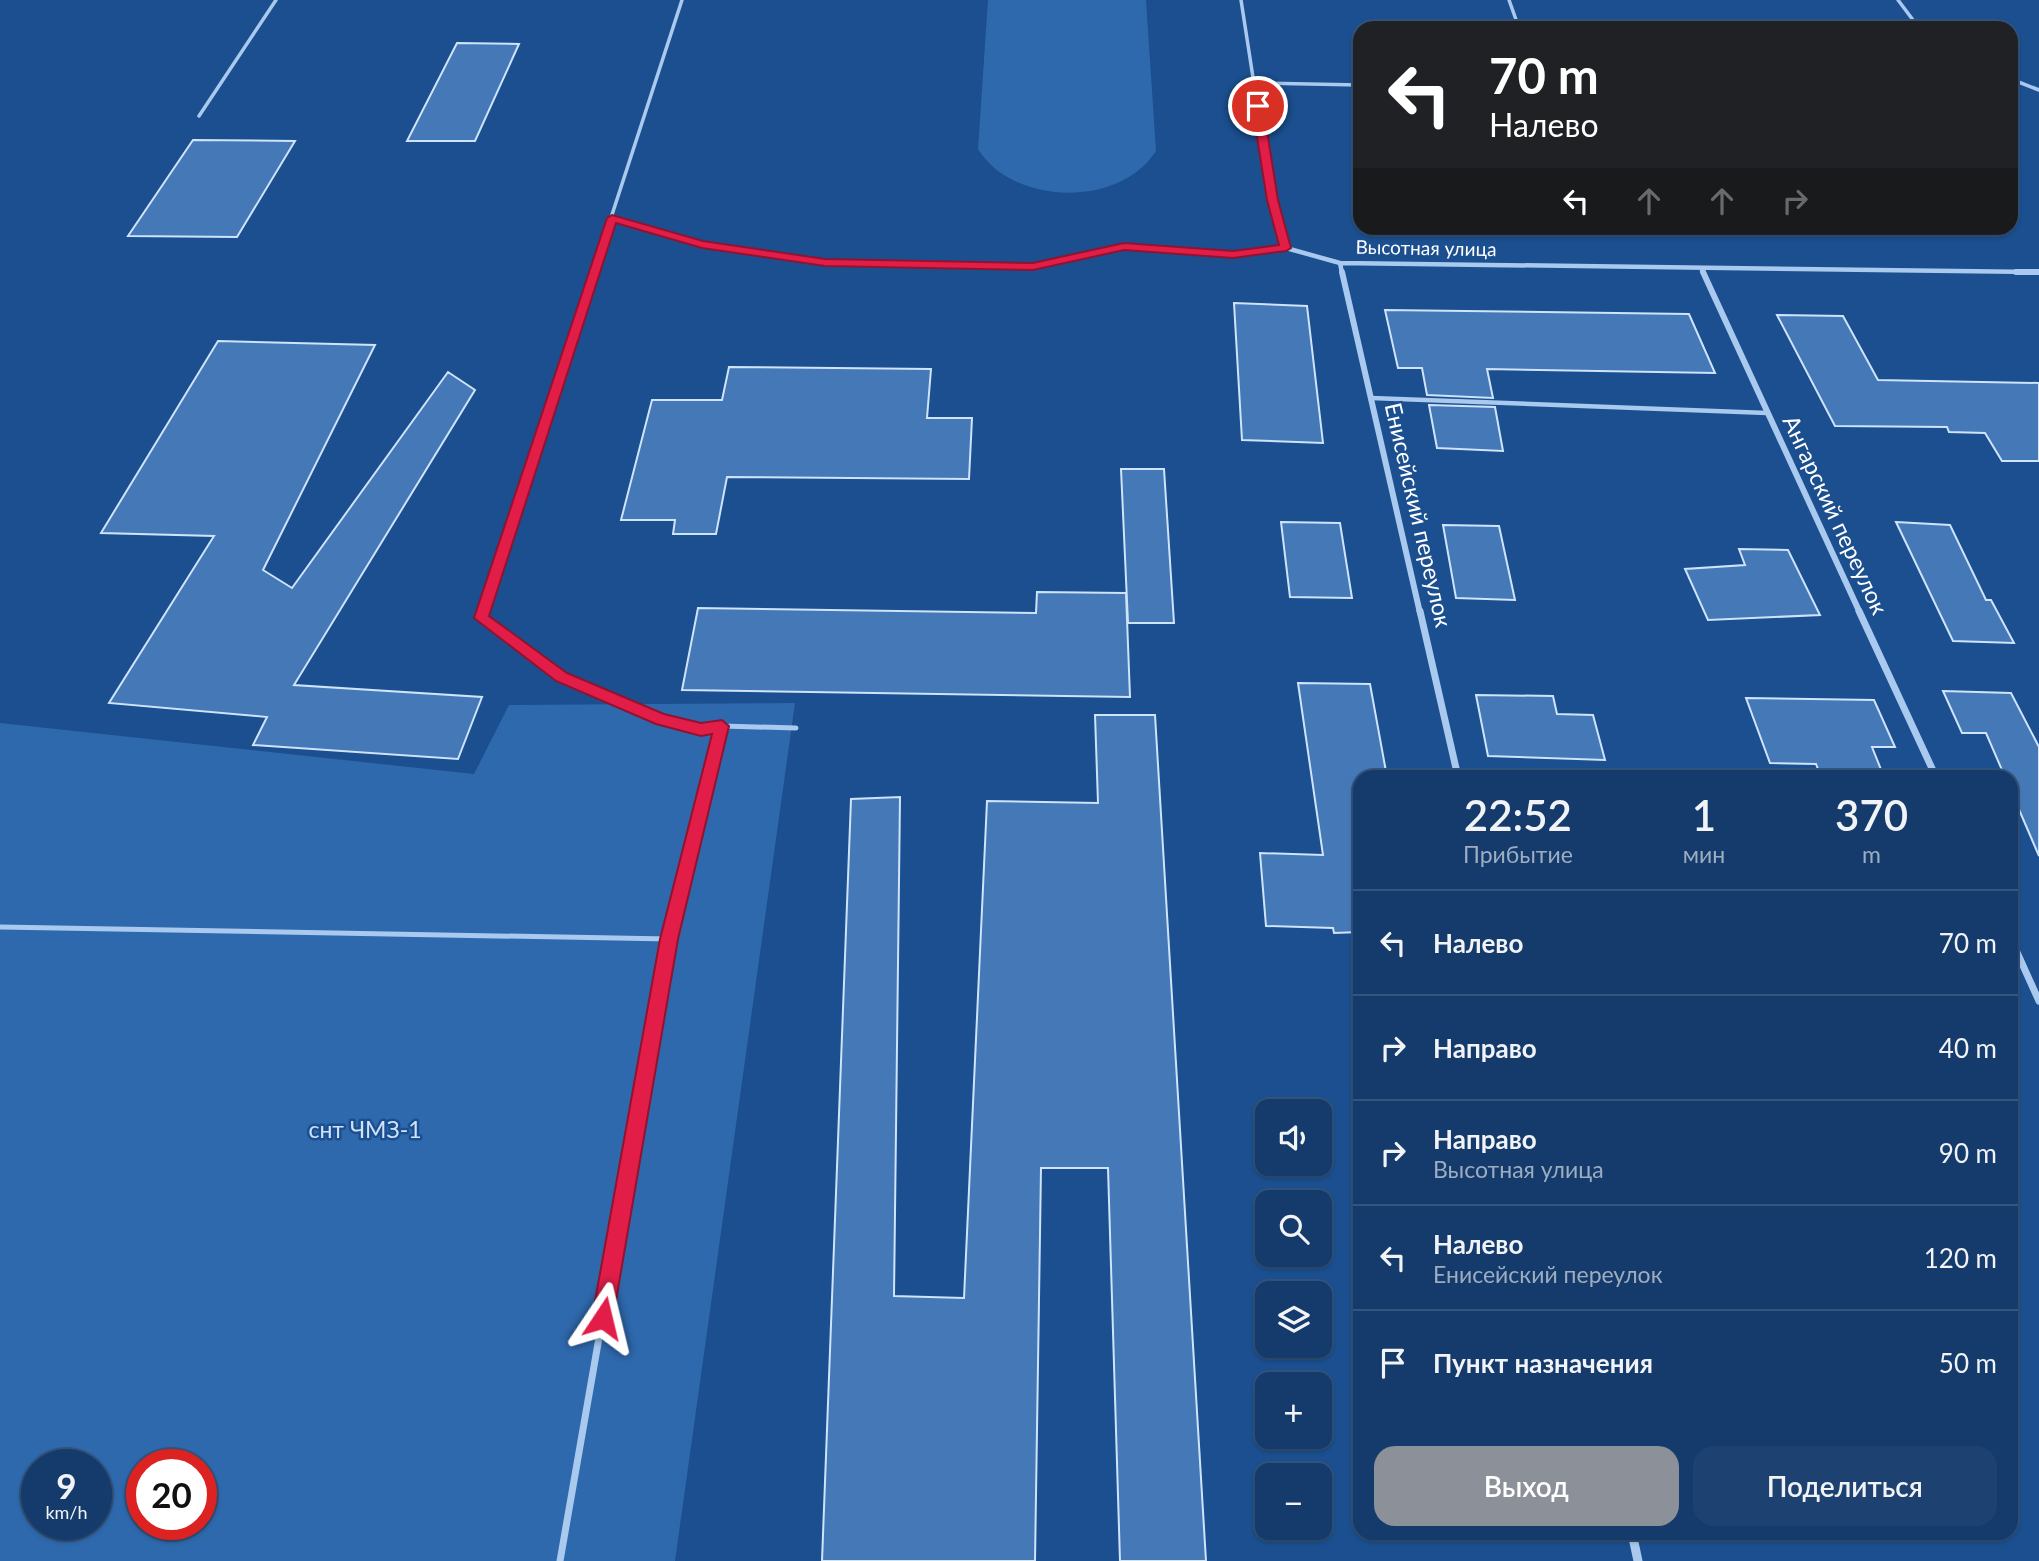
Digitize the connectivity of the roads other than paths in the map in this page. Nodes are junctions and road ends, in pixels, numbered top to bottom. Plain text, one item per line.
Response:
1 (276, 0) edge
2 (682, 0) edge
3 (1241, 0) edge
4 (1509, 0) edge
5 (1898, 0) edge
6 (1516, 21) edge
7 (1914, 21) edge
8 (2018, 82) edge
9 (1254, 83) junction
10 (1353, 85) edge
11 (2039, 90) edge
12 (199, 116) dead end
13 (612, 218) junction
14 (1286, 248) junction
15 (1339, 263) junction
16 (1701, 268) junction
17 (2039, 272) edge
18 (1371, 398) junction
19 (1767, 413) junction
20 (722, 726) junction
21 (796, 728) dead end
22 (1456, 770) edge
23 (1933, 770) edge
24 (0, 927) edge
25 (669, 939) junction
26 (2018, 954) edge
27 (2039, 1000) edge
28 (1634, 1540) edge
29 (560, 1561) edge
30 (1638, 1561) edge

1 - 12 lane
2 - 13 lane
3 - 9 lane
4 - 6 lane
5 - 7 lane
8 - 11 lane
9 - 10 lane
9 - 14 lane
13 - 14 street, Высотная улица
13 - 20 lane
14 - 15 street, Высотная улица
15 - 16 street, Высотная улица
15 - 18 street, Енисейский переулок
16 - 17 street, Высотная улица
16 - 19 street, Ангарский переулок
18 - 19 lane
18 - 22 street, Енисейский переулок
19 - 23 street, Ангарский переулок
20 - 21 lane
20 - 25 lane
24 - 25 lane
25 - 29 lane
26 - 27 street
28 - 30 street

